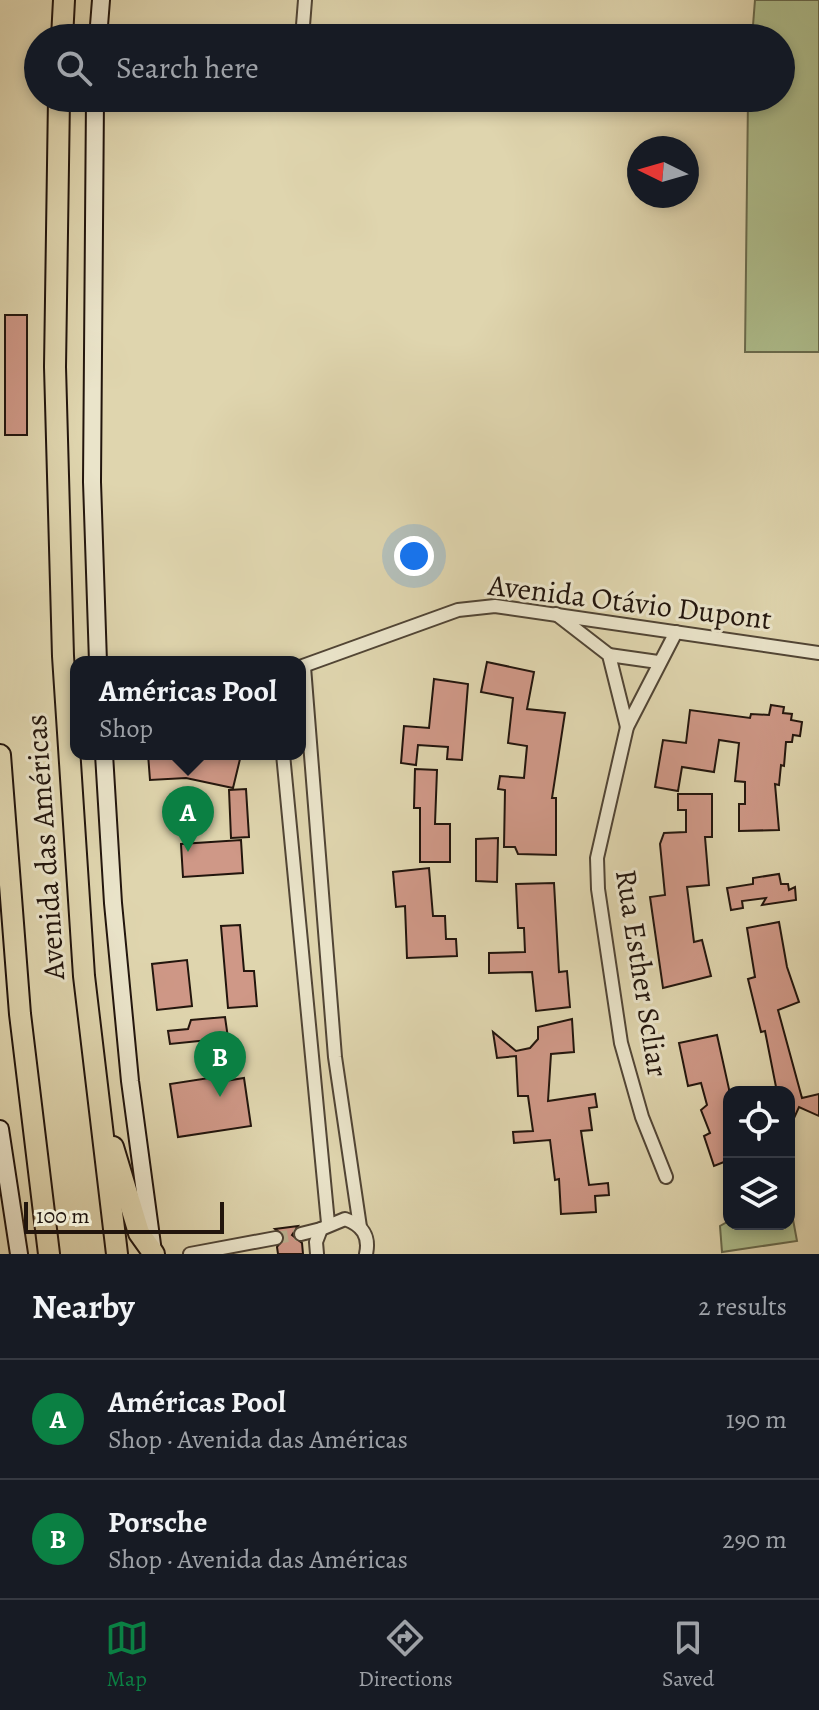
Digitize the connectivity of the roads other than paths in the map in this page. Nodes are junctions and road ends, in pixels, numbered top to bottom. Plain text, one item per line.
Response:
1 (64, 0) edge
2 (101, 0) edge
3 (305, 0) edge
4 (63, 24) edge
5 (99, 24) edge
6 (303, 24) edge
7 (59, 112) edge
8 (95, 112) edge
9 (555, 614) junction
10 (676, 632) junction
11 (819, 653) edge
12 (609, 655) junction
13 (98, 656) edge
14 (658, 662) junction
15 (306, 666) edge
16 (306, 714) edge
17 (627, 727) junction
18 (0, 755) edge
19 (104, 760) edge
20 (284, 760) edge
21 (335, 1057) junction
22 (312, 1062) junction
23 (99, 1112) junction
24 (0, 1129) edge
25 (666, 1177) dead end
26 (39, 1184) junction
27 (325, 1226) junction
28 (360, 1227) junction
29 (301, 1234) tunnel mouth
30 (19, 1254) edge
31 (36, 1254) edge
32 (49, 1254) edge
33 (117, 1254) edge
34 (154, 1254) edge
35 (190, 1254) edge
36 (268, 1254) tunnel mouth
37 (317, 1254) edge
38 (366, 1254) edge

1 - 4 highway
2 - 5 main road
3 - 6 street
7 - 23 highway, Avenida das Américas
8 - 13 main road
9 - 10 street, Avenida Otávio Dupont
9 - 12 street
9 - 15 street, Avenida Otávio Dupont
10 - 11 street, Avenida Otávio Dupont
10 - 14 street, Rua Esther Scliar
12 - 14 street
12 - 17 street, Rua Esther Scliar
14 - 17 street, Rua Esther Scliar
16 - 21 street
17 - 25 street, Rua Esther Scliar
18 - 26 highway, Avenida das Américas
19 - 34 main road
20 - 22 street
21 - 22 street
21 - 28 street
22 - 27 street
23 - 33 highway, Avenida das Américas
23 - 34 highway
24 - 30 main road
26 - 31 highway
26 - 32 highway, Avenida das Américas
27 - 28 street
27 - 29 street
27 - 37 street
28 - 38 street
35 - 36 street

